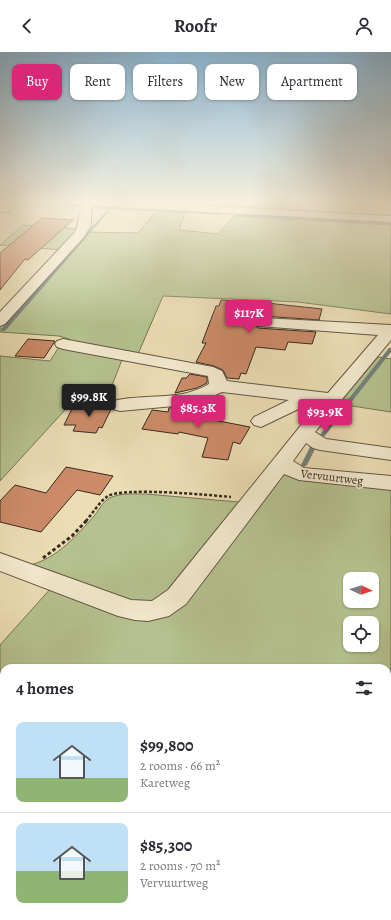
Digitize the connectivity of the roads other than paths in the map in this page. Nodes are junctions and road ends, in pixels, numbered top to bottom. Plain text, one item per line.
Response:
1 (72, 243) edge
2 (0, 321) edge
3 (263, 323) dead end
4 (391, 330) edge
5 (63, 344) dead end
6 (219, 386) junction
7 (309, 396) junction
8 (333, 400) junction
9 (120, 405) dead end
10 (261, 421) dead end
11 (304, 433) junction
12 (391, 454) edge
13 (281, 463) junction
14 (391, 483) edge
15 (6, 564) edge

1 - 2 street
3 - 4 street
4 - 8 street
5 - 6 street
6 - 7 street
6 - 9 street
7 - 8 street
7 - 10 street
8 - 11 street
11 - 12 street
11 - 13 street
13 - 14 street, Vervuurtweg
13 - 15 street

